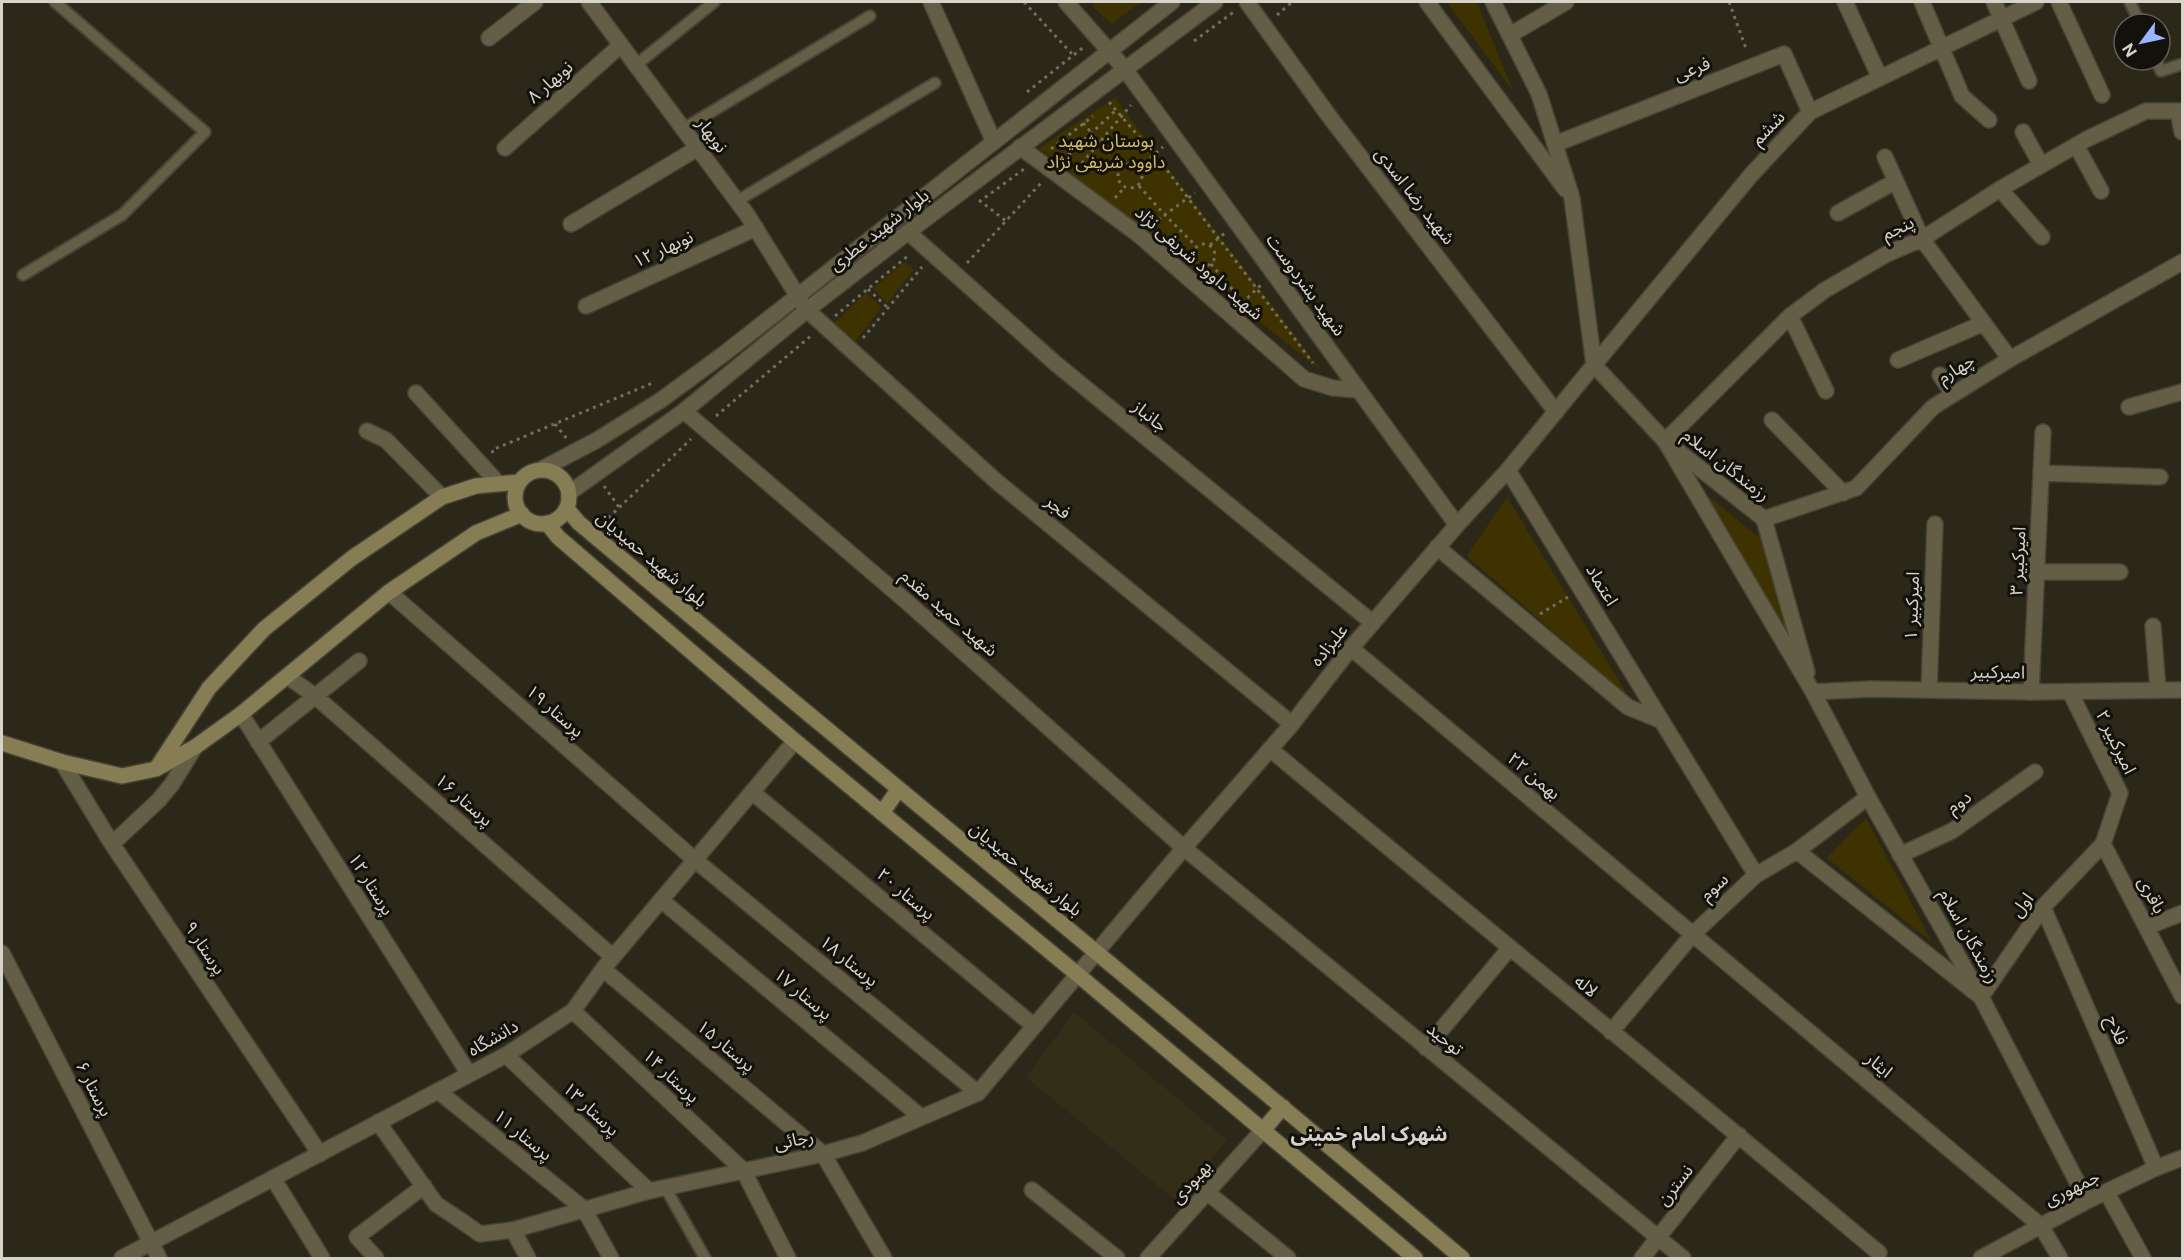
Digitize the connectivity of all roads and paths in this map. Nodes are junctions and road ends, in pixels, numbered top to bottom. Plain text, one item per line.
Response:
1 (56, 2) edge
2 (535, 2) edge
3 (592, 2) edge
4 (714, 2) edge
5 (931, 2) edge
6 (1024, 2) edge
7 (1066, 2) edge
8 (1172, 2) edge
9 (1215, 2) edge
10 (1247, 2) edge
11 (1427, 2) edge
12 (1493, 2) edge
13 (1566, 2) edge
14 (1730, 2) edge
15 (1845, 2) edge
16 (1922, 2) edge
17 (1994, 2) edge
18 (2036, 2) edge
19 (2059, 2) edge
20 (870, 16) dead end
21 (2002, 18) junction
22 (1510, 35) junction
23 (1098, 37) junction
24 (489, 38) dead end
25 (621, 45) junction
26 (1942, 48) junction
27 (1110, 51) junction
28 (1073, 55) junction
29 (636, 65) junction
30 (1753, 66) junction
31 (1124, 68) junction
32 (1086, 69) junction
33 (1880, 78) junction
34 (2029, 81) dead end
35 (935, 83) dead end
36 (1143, 93) junction
37 (2102, 95) dead end
38 (1021, 97) dead end
39 (1070, 109) junction
40 (1116, 110) dead end
41 (2180, 111) edge
42 (1810, 112) junction
43 (1989, 120) dead end
44 (683, 129) junction
45 (1091, 132) junction
46 (2023, 132) dead end
47 (2182, 132) edge
48 (1174, 137) junction
49 (993, 140) junction
50 (1099, 141) junction
51 (1555, 144) junction
52 (2076, 146) junction
53 (1020, 147) junction
54 (505, 148) dead end
55 (698, 148) junction
56 (1885, 157) dead end
57 (2041, 165) junction
58 (1121, 167) junction
59 (1139, 168) junction
60 (1053, 170) junction
61 (1896, 181) junction
62 (1067, 182) junction
63 (1207, 182) junction
64 (1139, 186) junction
65 (965, 189) junction
66 (2000, 189) junction
67 (2101, 191) dead end
68 (1572, 198) junction
69 (736, 201) junction
70 (1838, 213) dead end
71 (1164, 214) junction
72 (1006, 222) junction
73 (571, 224) dead end
74 (756, 228) junction
75 (908, 232) junction
76 (1139, 235) junction
77 (2042, 237) dead end
78 (1922, 239) junction
79 (1196, 246) junction
80 (933, 254) junction
81 (2182, 262) edge
82 (1274, 273) junction
83 (23, 275) dead end
84 (956, 275) junction
85 (868, 289) dead end
86 (796, 296) junction
87 (586, 306) dead end
88 (888, 308) junction
89 (807, 310) junction
90 (1230, 315) junction
91 (1790, 316) junction
92 (1983, 323) junction
93 (852, 351) junction
94 (2010, 359) junction
95 (1898, 360) dead end
96 (1594, 365) junction
97 (1940, 375) dead end
98 (663, 376) dead end
99 (1359, 390) junction
100 (1826, 391) dead end
101 (2182, 392) edge
102 (416, 393) dead end
103 (1953, 394) junction
104 (2129, 406) dead end
105 (684, 411) junction
106 (1556, 412) junction
107 (1772, 420) dead end
108 (367, 431) dead end
109 (2043, 432) dead end
110 (1665, 441) junction
111 (542, 469) junction
112 (1508, 470) junction
113 (2041, 473) junction
114 (2160, 477) dead end
115 (519, 482) junction
116 (499, 484) junction
117 (569, 493) junction
118 (1843, 493) junction
119 (442, 497) junction
120 (567, 509) junction
121 (522, 514) junction
122 (1764, 519) junction
123 (547, 524) junction
124 (1935, 524) dead end
125 (1457, 525) junction
126 (1437, 548) junction
127 (2037, 572) junction
128 (2120, 572) dead end
129 (1581, 589) junction
130 (389, 592) junction
131 (1526, 622) junction
132 (1373, 623) junction
133 (2153, 626) dead end
134 (1351, 648) junction
135 (359, 661) dead end
136 (287, 676) junction
137 (1929, 690) junction
138 (2158, 690) junction
139 (2182, 690) edge
140 (1813, 692) junction
141 (2031, 692) junction
142 (2070, 692) junction
143 (315, 696) junction
144 (240, 714) junction
145 (1662, 721) junction
146 (1292, 724) junction
147 (795, 741) junction
148 (258, 742) junction
149 (2, 743) edge
150 (195, 747) junction
151 (1270, 749) junction
152 (62, 762) junction
153 (156, 769) junction
154 (2036, 772) dead end
155 (898, 790) junction
156 (752, 792) junction
157 (1868, 797) junction
158 (882, 813) junction
159 (112, 844) junction
160 (2103, 844) junction
161 (1184, 848) junction
162 (1797, 851) junction
163 (1900, 855) junction
164 (695, 860) junction
165 (1756, 875) junction
166 (661, 900) junction
167 (2043, 907) junction
168 (2182, 913) edge
169 (2147, 927) junction
170 (1693, 934) junction
171 (1509, 949) junction
172 (1097, 951) junction
173 (2, 953) edge
174 (608, 963) junction
175 (1077, 974) junction
176 (2182, 995) edge
177 (1981, 997) junction
178 (573, 1011) junction
179 (1034, 1026) junction
180 (1611, 1032) junction
181 (1426, 1048) junction
182 (506, 1055) junction
183 (469, 1074) junction
184 (438, 1091) junction
185 (978, 1093) junction
186 (1283, 1107) junction
187 (921, 1118) junction
188 (378, 1122) junction
189 (1263, 1130) junction
190 (1739, 1135) junction
191 (320, 1154) junction
192 (824, 1154) junction
193 (2182, 1158) edge
194 (2156, 1168) junction
195 (743, 1170) junction
196 (273, 1178) junction
197 (424, 1186) junction
198 (665, 1187) junction
199 (1032, 1190) dead end
200 (649, 1191) junction
201 (1208, 1193) junction
202 (2107, 1193) junction
203 (2087, 1202) junction
204 (584, 1209) junction
205 (2041, 1226) junction
206 (513, 1230) junction
207 (1659, 1238) junction
208 (151, 1244) junction
209 (1879, 1253) dead end
210 (1156, 1256) edge
211 (122, 1258) edge
212 (159, 1258) edge
213 (322, 1258) edge
214 (376, 1258) edge
215 (528, 1258) edge
216 (611, 1258) edge
217 (705, 1258) edge
218 (788, 1258) edge
219 (884, 1258) edge
220 (1117, 1258) edge
221 (1288, 1258) edge
222 (1415, 1258) edge
223 (1462, 1258) edge
224 (1642, 1258) edge
225 (1683, 1258) edge
226 (1981, 1258) edge
227 (2060, 1258) edge
228 (2143, 1258) edge

1 - 83 lane
2 - 24 street
3 - 25 street, نوبهار
4 - 29 lane
5 - 49 street
6 - 28 path
7 - 23 street
8 - 27 street, بلوار شهید عطری
9 - 31 street, بلوار شهید عطری
10 - 106 street, شهید رضا اسدی
11 - 68 street
12 - 22 street
13 - 22 street
14 - 30 path
15 - 33 street
16 - 26 street
17 - 21 street
18 - 21 street, ششم
19 - 37 street
20 - 44 lane
21 - 26 street, ششم
21 - 34 street
22 - 51 street
23 - 27 street
23 - 28 path
25 - 29 street, نوبهار
25 - 54 street, نوبهار ۸
26 - 33 street, ششم
26 - 43 street
27 - 31 street, شهید بشردوست
27 - 32 street, بلوار شهید عطری
28 - 32 path
28 - 38 path
29 - 44 street, نوبهار
30 - 42 street, فرعی
30 - 51 street, فرعی
31 - 36 street, شهید بشردوست
31 - 39 street, بلوار شهید عطری
32 - 49 street, بلوار شهید عطری
33 - 42 street, ششم
35 - 69 lane
36 - 48 street, شهید بشردوست
36 - 50 path
39 - 45 path
39 - 53 street, بلوار شهید عطری
40 - 45 path
41 - 47 street
41 - 52 street, پنجم
42 - 96 street, ششم
44 - 55 street, نوبهار
45 - 50 path
45 - 60 path
46 - 57 street
48 - 59 path
48 - 63 street, شهید بشردوست
49 - 86 street, بلوار شهید عطری
50 - 58 path
50 - 62 path
51 - 68 street
52 - 57 street, پنجم
52 - 67 street
53 - 60 street, شهید داوود شریفی نژاد
53 - 65 street, بلوار شهید عطری
55 - 69 street, نوبهار
55 - 73 street
56 - 61 street
57 - 66 street, پنجم
58 - 59 path
58 - 64 path
59 - 64 path
60 - 62 street, شهید داوود شریفی نژاد
60 - 72 path
61 - 70 street
61 - 78 street
62 - 76 street, شهید داوود شریفی نژاد
63 - 71 path
63 - 82 street, شهید بشردوست
64 - 71 path
65 - 72 path
65 - 75 street, بلوار شهید عطری
66 - 77 street
66 - 78 street, پنجم
68 - 96 street
69 - 74 street, نوبهار
71 - 76 path
71 - 79 path
72 - 84 path
74 - 86 street, نوبهار
74 - 87 street, نوبهار ۱۲
75 - 80 street, جانباز
75 - 89 street, بلوار شهید عطری
76 - 90 street, شهید داوود شریفی نژاد
78 - 91 street, پنجم
78 - 92 street
79 - 79 path
80 - 84 street, جانباز
80 - 88 path
81 - 94 street, چهارم
82 - 90 path
82 - 99 street, شهید بشردوست
84 - 132 street, جانباز
85 - 88 path
86 - 89 street, نوبهار
86 - 111 street, بلوار شهید عطری
88 - 93 path
89 - 93 street, فجر
89 - 105 street, بلوار شهید عطری
90 - 99 street, شهید داوود شریفی نژاد
91 - 100 street
91 - 110 street, پنجم
92 - 94 street
92 - 95 street
93 - 146 street, فجر
94 - 103 street, چهارم
96 - 106 street, علیزاده
96 - 110 street, رزمندگان اسلام
97 - 103 street
98 - 116 path
99 - 125 street, شهید بشردوست
101 - 104 street
102 - 116 street
103 - 118 street, چهارم
105 - 117 street, بلوار شهید عطری
105 - 161 street, شهید حمید مقدم
106 - 112 street, علیزاده
107 - 118 street
108 - 119 street
109 - 113 street, امیرکبیر ۳
110 - 122 street, رزمندگان اسلام
110 - 140 street, رزمندگان اسلام
111 - 115 main road
111 - 117 main road
112 - 125 street, علیزاده
112 - 129 street, اعتماد
113 - 114 street
113 - 127 street, امیرکبیر ۳
115 - 116 main road
115 - 121 main road
116 - 119 main road
117 - 120 main road
118 - 122 street, چهارم
119 - 153 main road
120 - 123 main road
120 - 155 main road, بلوار شهید حمیدیان
121 - 123 main road
121 - 130 main road
122 - 140 street, رزمندگان اسلام
123 - 147 main road
124 - 137 street, امیرکبیر ۱
125 - 126 street, علیزاده
126 - 131 street
126 - 132 street, علیزاده
127 - 128 street
127 - 141 street, امیرکبیر ۳
129 - 131 path
129 - 145 street, اعتماد
130 - 136 main road
130 - 164 street, پرستار ۱۹
131 - 145 street
132 - 134 street, علیزاده
133 - 138 street
134 - 146 street, علیزاده
134 - 170 street, ۲۲ بهمن
135 - 143 street
136 - 143 street, پرستار ۱۶
136 - 144 main road
137 - 140 street, امیرکبیر
137 - 141 street, امیرکبیر
138 - 139 street, امیرکبیر
138 - 142 street, امیرکبیر
140 - 157 street, رزمندگان اسلام
141 - 142 street, امیرکبیر
142 - 160 street, امیرکبیر ۲
143 - 148 street
143 - 174 street, پرستار ۱۶
144 - 148 street, پرستار ۱۲
144 - 150 main road
145 - 165 street, اعتماد
146 - 151 street, علیزاده
147 - 156 street, دانشگاه
147 - 158 main road
148 - 183 street, پرستار ۱۲
149 - 152 main road
150 - 153 main road
150 - 159 street
151 - 161 street, علیزاده
151 - 171 street, لاله
152 - 153 main road
152 - 159 street, پرستار ۹
154 - 163 street, دوم
155 - 158 main road
155 - 172 main road, بلوار شهید حمیدیان
156 - 164 street, دانشگاه
156 - 179 street, پرستار ۲۰
157 - 162 street, سوم
157 - 163 street, رزمندگان اسلام
158 - 175 main road
159 - 191 street, پرستار ۹
160 - 167 street, اول
160 - 169 street, باقری
161 - 172 street, علیزاده
161 - 181 street, توحید
162 - 165 street, سوم
162 - 177 street
163 - 177 street, رزمندگان اسلام
164 - 166 street, دانشگاه
164 - 185 street, پرستار ۱۸
165 - 170 street, سوم
166 - 174 street, دانشگاه
166 - 187 street, پرستار ۱۷
167 - 177 street, اول
167 - 194 street, فلاح
168 - 169 street
169 - 176 street, باقری
170 - 180 street, سوم
170 - 205 street, ایثار
171 - 180 street, لاله
171 - 181 street
172 - 175 street, علیزاده
172 - 186 main road, بلوار شهید حمیدیان
173 - 208 street, پرستار ۶
174 - 178 street, دانشگاه
174 - 192 street, پرستار ۱۵
175 - 179 street, رجائی
175 - 189 main road
177 - 203 street, رزمندگان اسلام
178 - 182 street, دانشگاه
178 - 195 street, پرستار ۱۴
179 - 185 street, رجائی
180 - 190 street, لاله
181 - 207 street, توحید
182 - 183 street, دانشگاه
182 - 200 street, پرستار ۱۳
183 - 184 street, دانشگاه
184 - 188 street, دانشگاه
184 - 204 street, پرستار ۱۱
185 - 187 street, رجائی
186 - 189 main road
186 - 223 main road, بلوار شهید حمیدیان
187 - 192 street, رجائی
188 - 191 street, دانشگاه
188 - 197 street, رجائی
189 - 201 street, بهبودی
189 - 222 main road
190 - 207 street, نسترن
190 - 209 street, لاله
191 - 196 street, دانشگاه
192 - 195 street, رجائی
192 - 219 street
193 - 194 street, جمهوری
194 - 202 street, جمهوری
195 - 198 street, رجائی
195 - 218 street, پرستار ۱۴
196 - 208 street, دانشگاه
196 - 213 street
197 - 206 street, رجائی
197 - 214 street
198 - 200 street, رجائی
198 - 217 lane
199 - 220 street
200 - 204 street, رجائی
201 - 210 street, بهبودی
201 - 221 street
202 - 203 street, جمهوری
202 - 228 street
203 - 205 street, جمهوری
204 - 206 street, رجائی
204 - 216 street
205 - 226 street, جمهوری
205 - 227 street, ایثار
206 - 215 street
207 - 224 street, نسترن
207 - 225 street, توحید
208 - 211 street, دانشگاه
208 - 212 street, پرستار ۶

